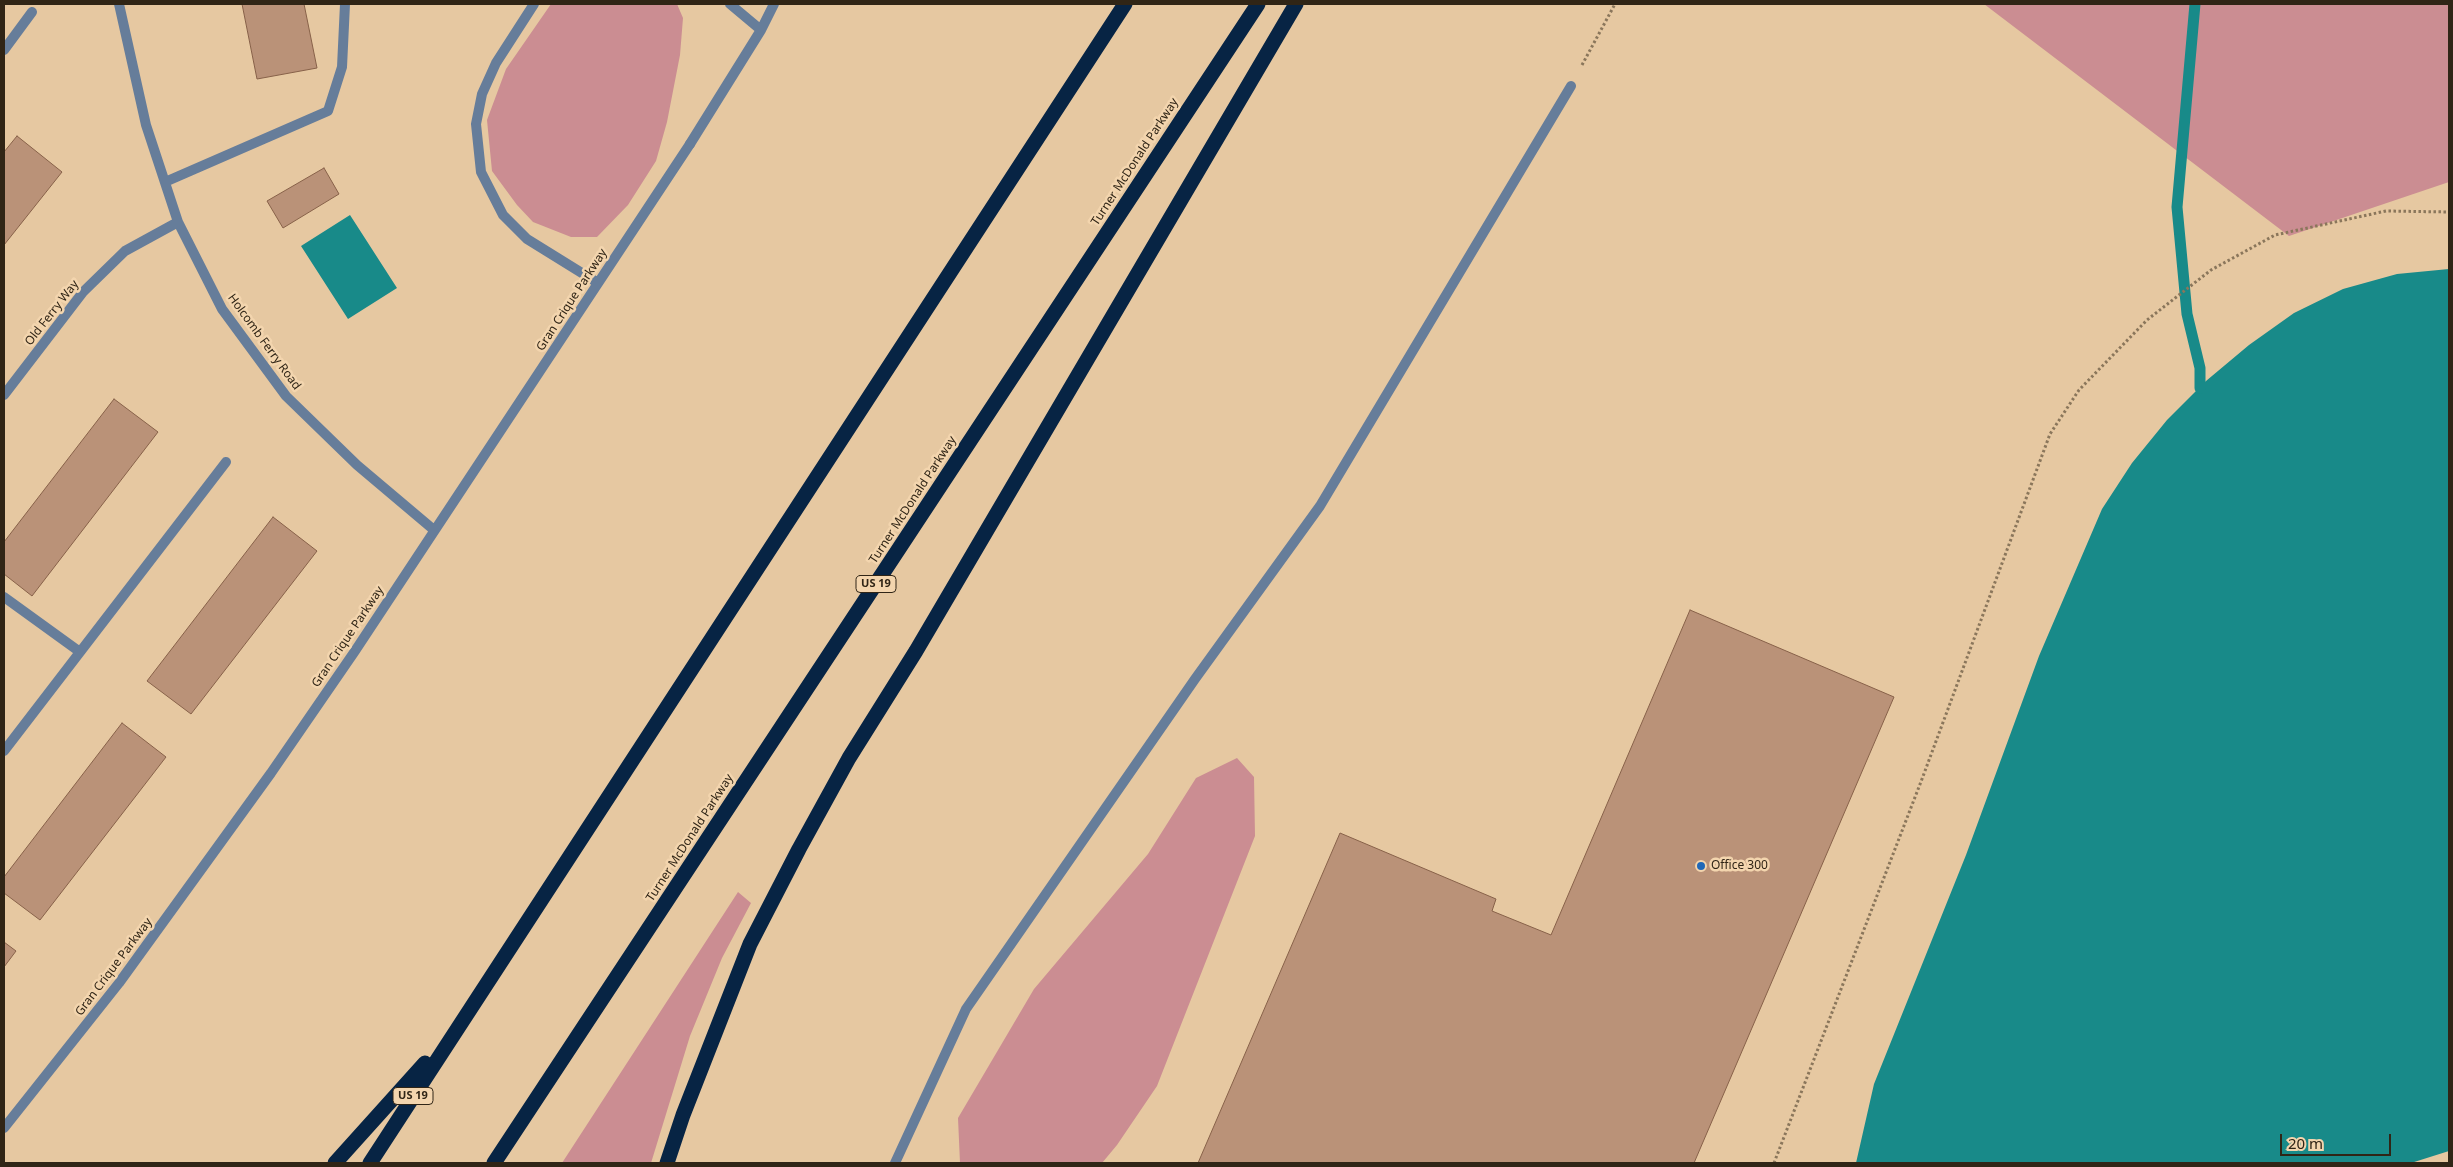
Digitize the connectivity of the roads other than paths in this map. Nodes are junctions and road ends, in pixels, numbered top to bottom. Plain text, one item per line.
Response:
1 (120, 4) edge
2 (345, 4) edge
3 (534, 4) edge
4 (730, 4) edge
5 (774, 4) edge
6 (1125, 4) edge
7 (1258, 4) edge
8 (1296, 4) edge
9 (32, 12) dead end
10 (761, 30) junction
11 (4, 50) edge
12 (1571, 86) road end
13 (165, 182) junction
14 (178, 222) junction
15 (598, 283) junction
16 (4, 395) edge
17 (226, 462) dead end
18 (434, 530) junction
19 (4, 597) edge
20 (80, 652) junction
21 (4, 751) edge
22 (456, 1028) junction
23 (4, 1128) edge
24 (335, 1163) edge
25 (370, 1163) edge
26 (494, 1163) edge
27 (667, 1163) edge
28 (896, 1163) edge

1 - 13 street, Holcomb Ferry Road
2 - 13 street
3 - 15 street
4 - 10 street
5 - 10 street, Gran Crique Parkway
6 - 22 highway, US 19
7 - 26 highway, Turner McDonald Parkway / US 19
8 - 27 highway
9 - 11 street
10 - 15 street, Gran Crique Parkway
12 - 28 street
13 - 14 street, Holcomb Ferry Road
14 - 16 street, Old Ferry Way
14 - 18 street, Holcomb Ferry Road
15 - 18 street, Gran Crique Parkway
17 - 20 street
18 - 23 street, Gran Crique Parkway
19 - 20 street
20 - 21 street
22 - 24 highway
22 - 25 highway, US 19

